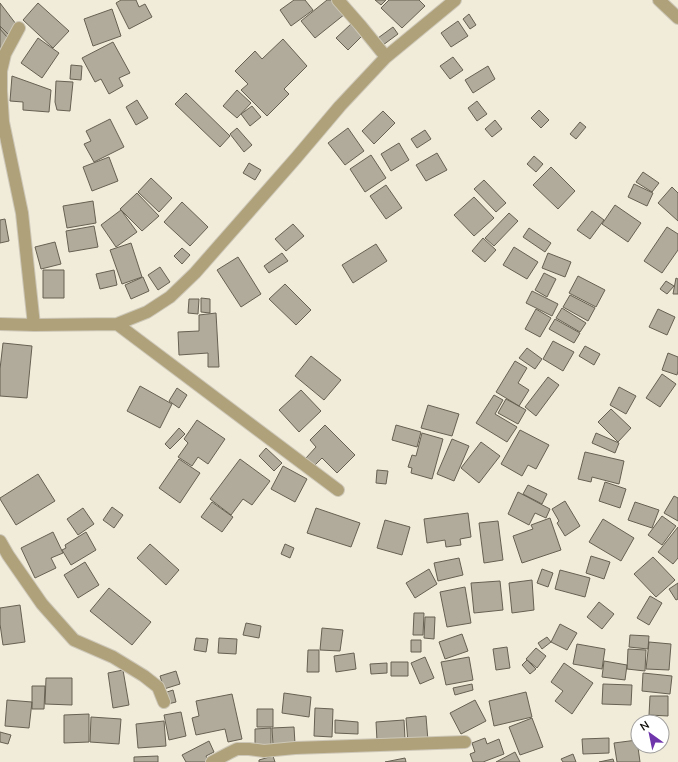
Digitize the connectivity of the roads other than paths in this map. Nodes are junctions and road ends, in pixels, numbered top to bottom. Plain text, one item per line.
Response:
1 (338, 0) edge
2 (455, 0) edge
3 (659, 0) edge
4 (678, 18) edge
5 (19, 28) dead end
6 (386, 57) junction
7 (0, 324) edge
8 (117, 324) junction
9 (34, 325) junction
10 (338, 490) dead end
11 (0, 541) edge
12 (164, 702) dead end
13 (465, 742) dead end
14 (212, 762) edge

1 - 6 street
2 - 6 street
3 - 4 street
5 - 9 street
6 - 8 street
7 - 9 street
8 - 9 street
8 - 10 street
11 - 12 street
13 - 14 street

